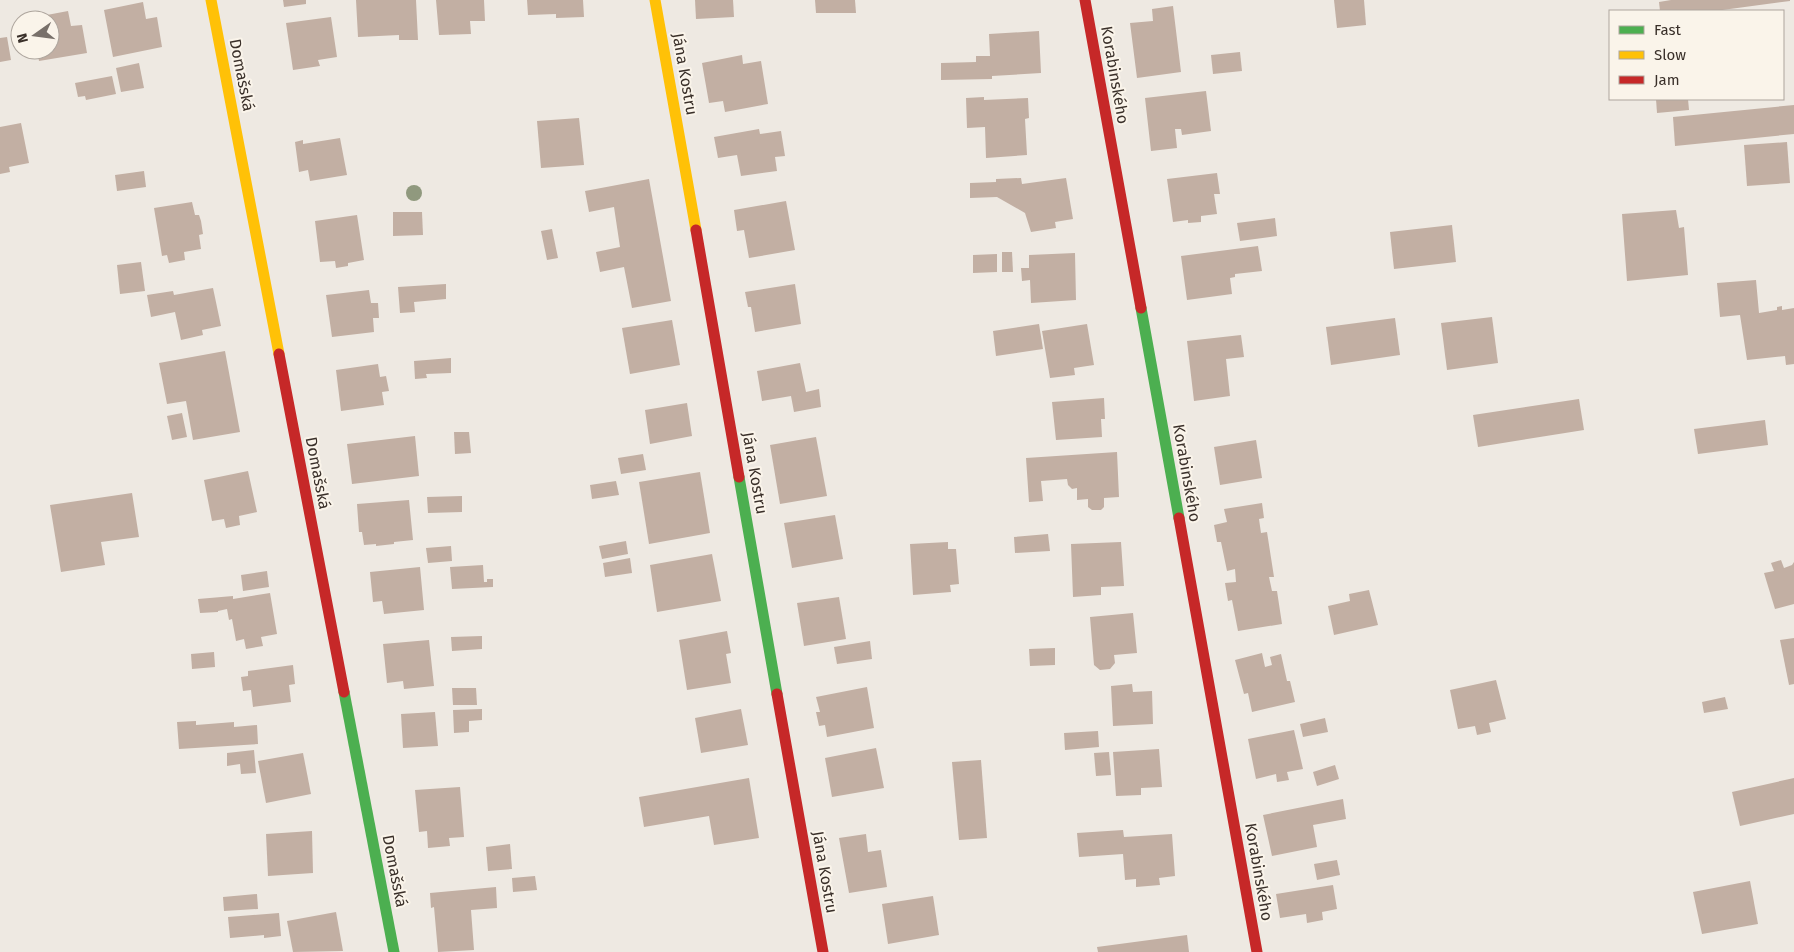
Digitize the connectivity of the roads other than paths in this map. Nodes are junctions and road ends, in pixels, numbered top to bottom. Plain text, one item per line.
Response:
1 (211, 0) edge
2 (655, 0) edge
3 (1085, 0) edge
4 (394, 952) edge
5 (822, 952) edge
6 (1257, 952) edge

1 - 4 street, Domašská
2 - 5 street, Jána Kostru
3 - 6 street, Korabinského

